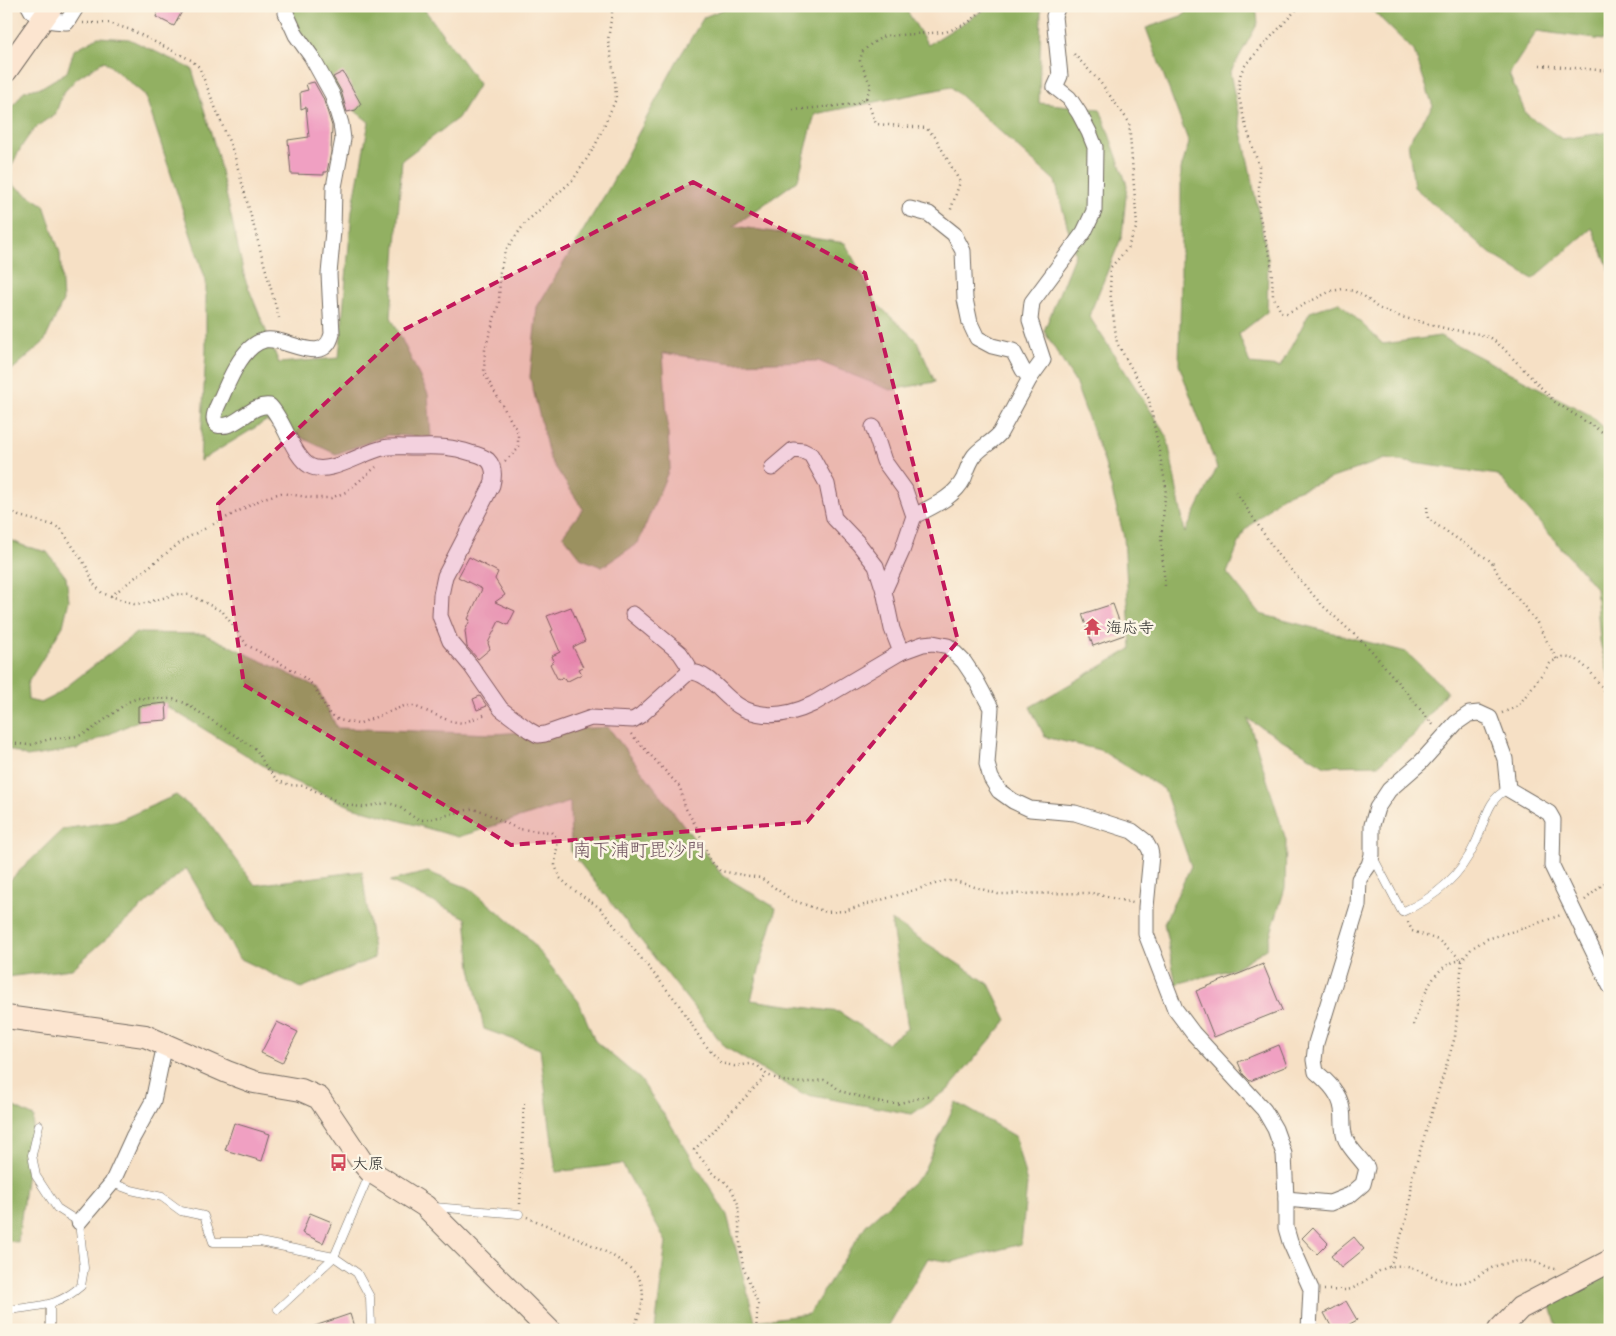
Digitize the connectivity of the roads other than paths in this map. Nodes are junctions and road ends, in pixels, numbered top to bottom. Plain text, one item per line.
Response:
1 (77, 6) edge
2 (286, 6) edge
3 (1058, 6) edge
4 (47, 14) edge
5 (6, 71) edge
6 (910, 209) dead end
7 (1030, 378) junction
8 (873, 427) dead end
9 (772, 468) dead end
10 (914, 516) junction
11 (884, 591) junction
12 (633, 614) dead end
13 (901, 652) junction
14 (689, 672) junction
15 (1508, 789) junction
16 (1372, 855) junction
17 (1610, 986) edge
18 (6, 1017) edge
19 (165, 1044) junction
20 (39, 1125) dead end
21 (370, 1171) junction
22 (112, 1183) junction
23 (1286, 1199) junction
24 (425, 1206) junction
25 (519, 1214) road end
26 (79, 1222) junction
27 (334, 1256) junction
28 (1610, 1261) edge
29 (50, 1305) junction
30 (278, 1309) dead end
31 (6, 1311) edge
32 (50, 1330) edge
33 (371, 1330) edge
34 (549, 1330) edge
35 (1309, 1330) edge
36 (1499, 1330) edge

1 - 4 street
2 - 14 street
3 - 7 street
4 - 5 street
6 - 7 street
7 - 10 street
8 - 10 street
9 - 11 street
10 - 11 street
11 - 13 street
12 - 14 street
13 - 14 street
13 - 23 street
15 - 16 lane
15 - 16 street
15 - 17 street
16 - 23 street
18 - 19 street
19 - 21 street
19 - 22 street
20 - 26 lane
21 - 24 street
21 - 27 lane
22 - 26 street
22 - 27 lane
23 - 35 street
24 - 25 lane
24 - 34 street
26 - 29 lane
27 - 30 lane
27 - 33 lane
28 - 36 street
29 - 31 lane
29 - 32 lane

